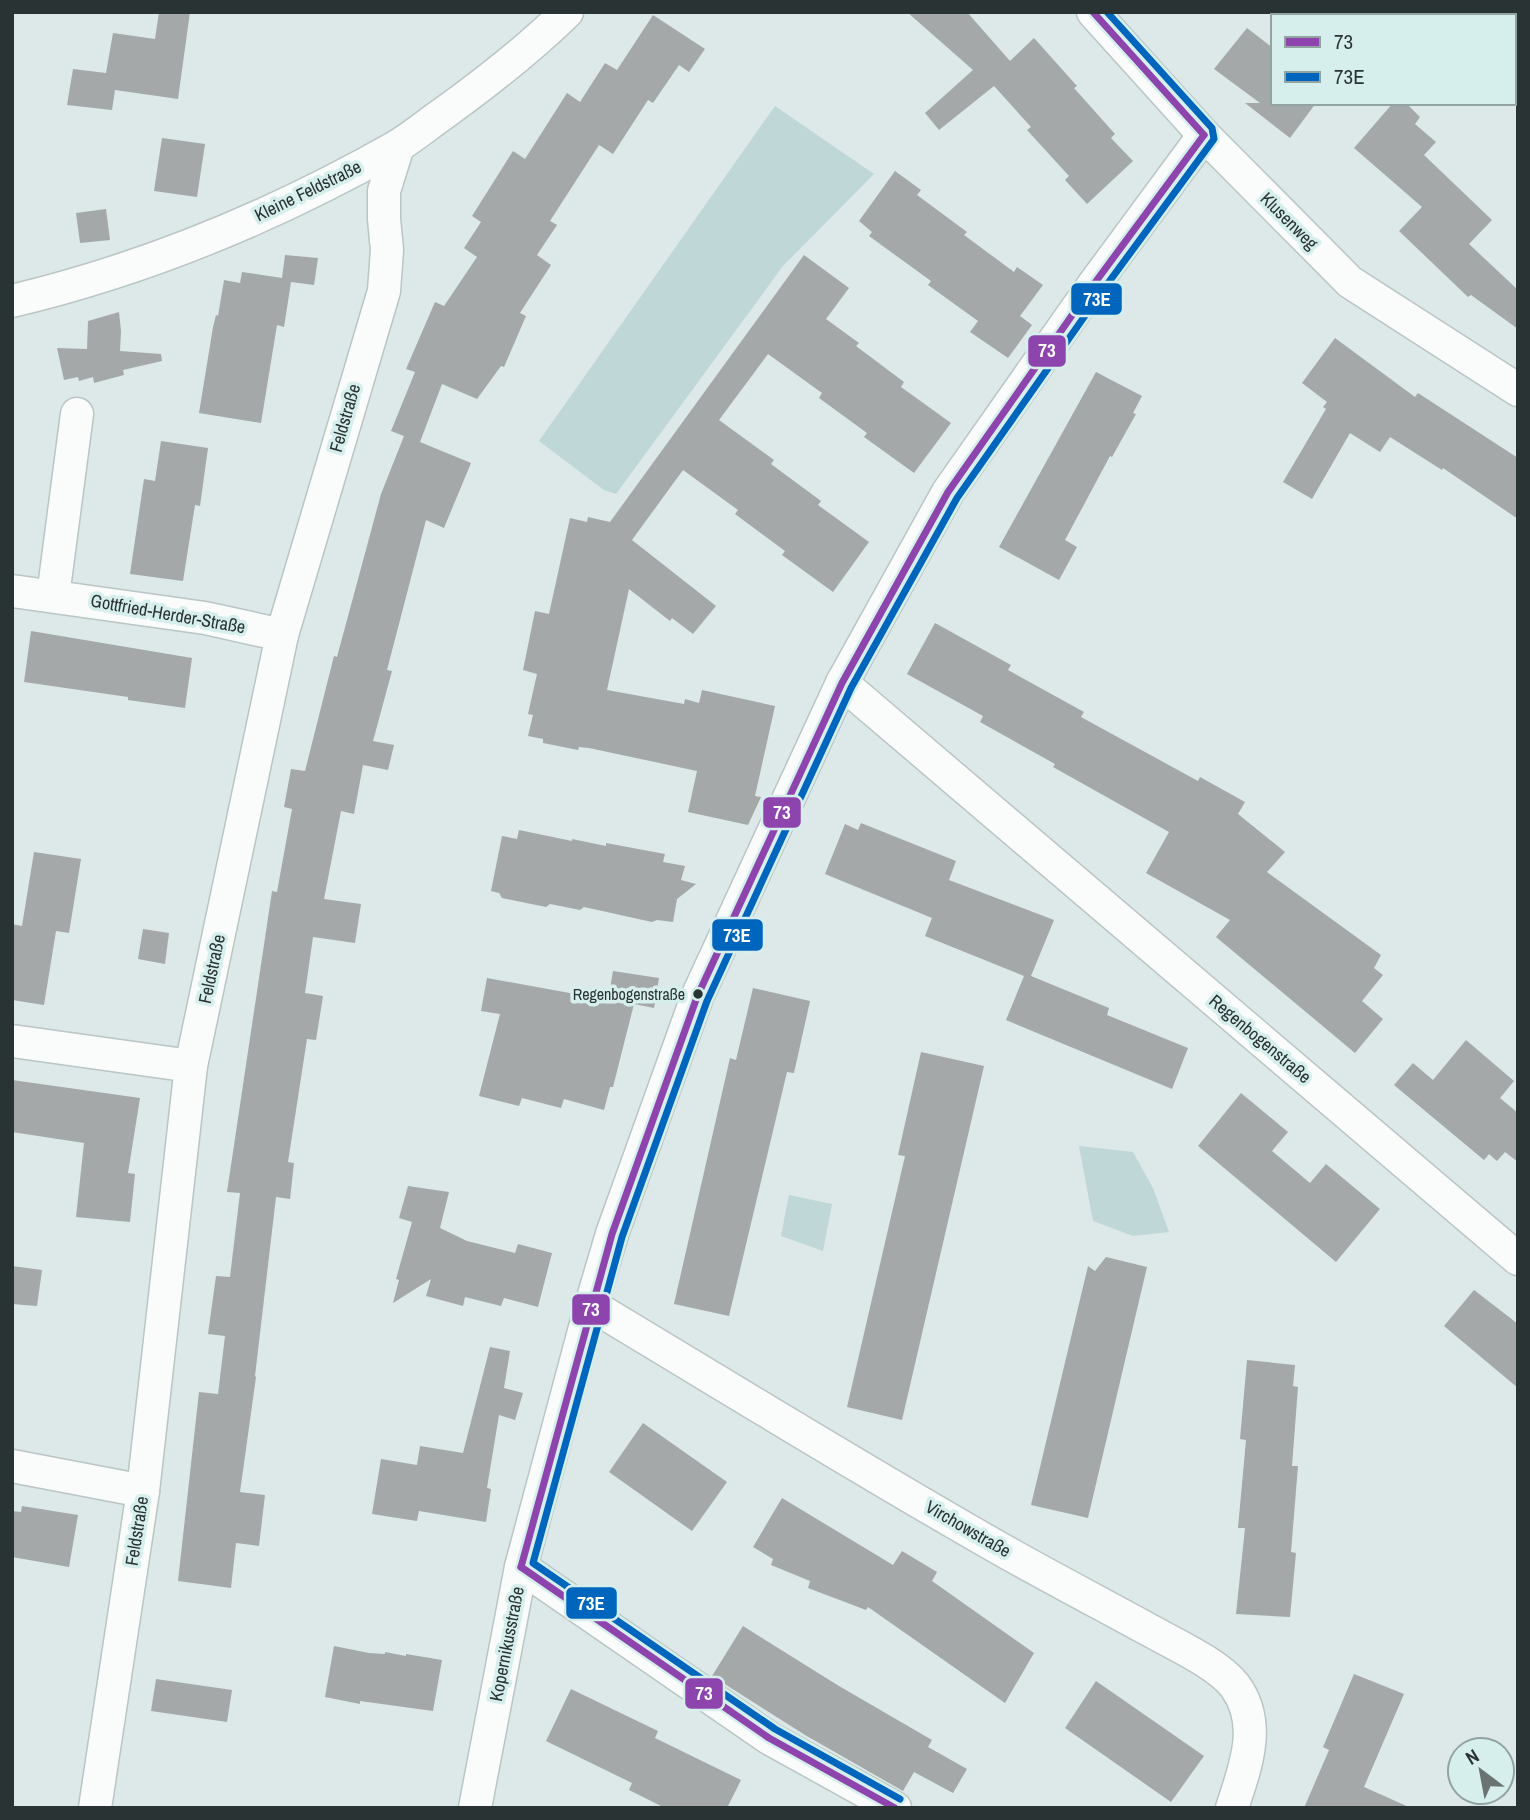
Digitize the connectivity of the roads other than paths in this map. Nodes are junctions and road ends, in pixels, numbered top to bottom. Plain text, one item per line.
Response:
1 (568, 12) edge
2 (1093, 12) edge
3 (1204, 135) junction
4 (398, 146) junction
5 (12, 301) edge
6 (1518, 390) edge
7 (77, 414) dead end
8 (12, 591) edge
9 (53, 596) junction
10 (282, 635) junction
11 (842, 683) junction
12 (12, 1041) edge
13 (191, 1066) junction
14 (1518, 1259) edge
15 (591, 1305) junction
16 (12, 1466) edge
17 (143, 1491) junction
18 (521, 1567) junction
19 (95, 1808) edge
20 (475, 1808) edge
21 (895, 1808) edge
22 (1232, 1808) edge

1 - 4 street, Kleine Feldstraße
2 - 3 street, Klusenweg
3 - 6 street, Klusenweg
3 - 11 street, Kopernikusstraße
4 - 5 street, Kleine Feldstraße
4 - 10 street, Feldstraße
7 - 9 street
8 - 9 street, Gottfried-Herder-Straße
9 - 10 street, Gottfried-Herder-Straße
10 - 13 street, Feldstraße
11 - 14 street, Regenbogenstraße
11 - 15 street, Kopernikusstraße
12 - 13 street
13 - 17 street, Feldstraße
15 - 18 street, Kopernikusstraße
15 - 22 street, Virchowstraße
16 - 17 street
17 - 19 street, Feldstraße
18 - 20 street, Kopernikusstraße
18 - 21 street

